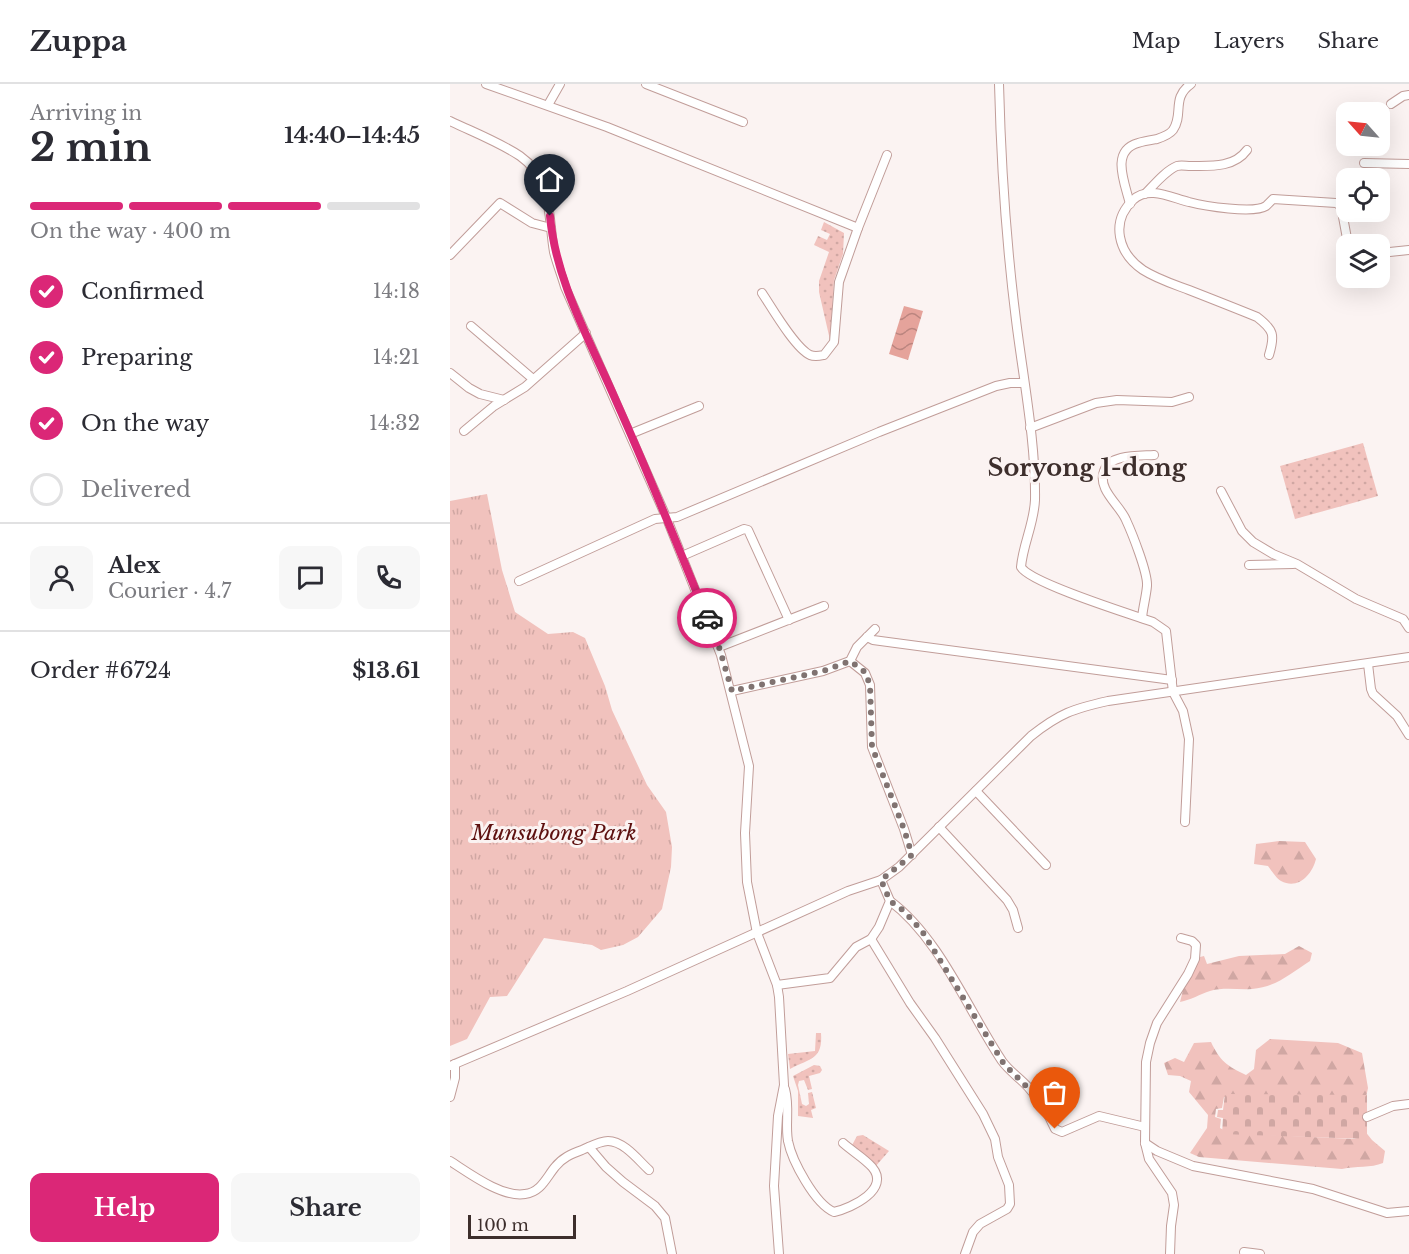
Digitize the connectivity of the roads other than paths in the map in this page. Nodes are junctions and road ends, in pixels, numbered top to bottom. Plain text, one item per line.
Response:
1 (486, 84) edge
2 (560, 84) edge
3 (646, 84) edge
4 (999, 84) edge
5 (1191, 84) edge
6 (1409, 95) edge
7 (1391, 104) dead end
8 (548, 105) junction
9 (450, 121) edge
10 (743, 122) dead end
11 (1247, 150) dead end
12 (887, 155) dead end
13 (1364, 163) dead end
14 (1409, 164) edge
15 (1145, 194) junction
16 (1130, 204) junction
17 (551, 228) junction
18 (858, 228) junction
19 (1346, 234) edge
20 (1409, 250) edge
21 (1390, 252) edge
22 (450, 253) edge
23 (762, 293) dead end
24 (471, 326) dead end
25 (586, 333) junction
26 (1269, 355) dead end
27 (450, 373) edge
28 (533, 379) junction
29 (1024, 383) junction
30 (1189, 397) dead end
31 (504, 400) junction
32 (699, 406) dead end
33 (1030, 428) junction
34 (464, 431) dead end
35 (630, 434) junction
36 (1154, 455) dead end
37 (1221, 491) dead end
38 (667, 519) junction
39 (682, 556) junction
40 (1297, 564) junction
41 (1249, 565) dead end
42 (519, 581) dead end
43 (824, 606) dead end
44 (1142, 618) junction
45 (789, 620) junction
46 (1408, 623) edge
47 (875, 629) dead end
48 (867, 637) junction
49 (719, 647) junction
50 (1409, 657) edge
51 (850, 661) junction
52 (1368, 664) junction
53 (1172, 680) junction
54 (732, 691) junction
55 (1173, 692) junction
56 (1409, 735) edge
57 (976, 791) junction
58 (1185, 822) dead end
59 (939, 827) junction
60 (912, 855) junction
61 (1046, 864) dead end
62 (881, 880) junction
63 (890, 901) junction
64 (1018, 928) dead end
65 (757, 933) junction
66 (1181, 938) dead end
67 (871, 939) junction
68 (777, 984) junction
69 (452, 1065) edge
70 (784, 1085) junction
71 (450, 1097) edge
72 (1409, 1104) edge
73 (1367, 1117) dead end
74 (1145, 1127) junction
75 (843, 1143) dead end
76 (1145, 1143) junction
77 (589, 1147) junction
78 (450, 1161) edge
79 (649, 1170) dead end
80 (1409, 1211) edge
81 (1244, 1252) dead end
82 (672, 1254) edge
83 (779, 1254) edge
84 (965, 1254) edge
85 (1170, 1254) edge
86 (1260, 1254) edge

1 - 8 street
2 - 8 street
3 - 10 street
4 - 29 street
5 - 16 street
6 - 7 street
8 - 18 street
9 - 17 street
11 - 15 street
12 - 18 street
13 - 14 street
15 - 16 street
15 - 19 street
16 - 26 street
17 - 22 street
17 - 25 street
18 - 23 street
20 - 21 street
24 - 28 street
25 - 28 street
25 - 35 street
27 - 31 street
28 - 31 street
29 - 33 street
29 - 38 street
30 - 33 street
31 - 34 street
32 - 35 street
33 - 44 street
35 - 38 street
36 - 44 street
37 - 40 street
38 - 39 street
38 - 42 street
39 - 45 street
39 - 49 street
40 - 41 street
40 - 46 street
43 - 45 street
44 - 53 street
45 - 49 street
47 - 48 street
48 - 51 street
48 - 53 street
49 - 54 street
50 - 52 street
51 - 54 street
51 - 60 street
52 - 55 street
52 - 56 street
53 - 55 street
54 - 65 street
55 - 57 street
55 - 58 street
57 - 59 street
57 - 61 street
59 - 60 street
59 - 64 street
60 - 62 street
62 - 63 street
62 - 65 street
63 - 67 street
63 - 74 street
65 - 68 street
65 - 69 street
66 - 74 street
67 - 68 street
67 - 84 street
68 - 70 street
69 - 71 street
70 - 75 street
70 - 83 street
72 - 73 street
74 - 76 street
76 - 80 street
76 - 85 street
77 - 78 street
77 - 79 street
77 - 82 street
81 - 86 street

